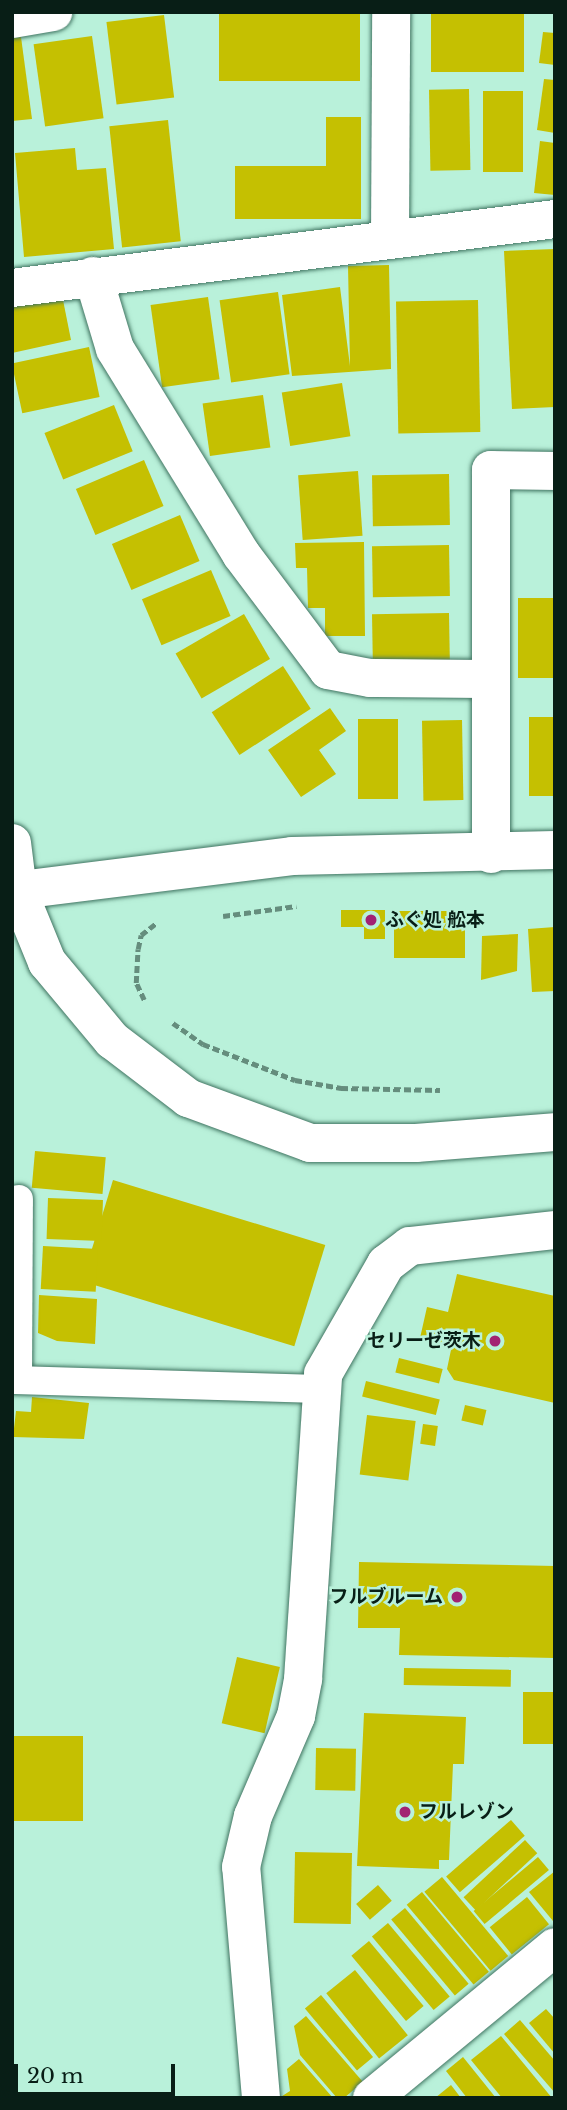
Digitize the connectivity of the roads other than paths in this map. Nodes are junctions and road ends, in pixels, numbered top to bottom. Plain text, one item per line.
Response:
1 (53, 12) edge
2 (391, 12) edge
3 (12, 19) edge
4 (555, 219) edge
5 (390, 239) junction
6 (93, 276) junction
7 (12, 288) edge
8 (555, 471) edge
9 (491, 680) junction
10 (12, 843) edge
11 (555, 850) edge
12 (491, 854) junction
13 (15, 891) edge
14 (555, 1132) edge
15 (19, 1199) dead end
16 (555, 1230) edge
17 (15, 1380) edge
18 (323, 1389) junction
19 (555, 1947) edge
20 (261, 2098) edge
21 (372, 2098) edge

1 - 3 street
2 - 5 street
4 - 5 street
5 - 6 street
6 - 7 street
6 - 9 street
8 - 9 street
9 - 12 street
10 - 13 street
11 - 12 street
12 - 13 street
13 - 14 street
15 - 17 lane
16 - 18 street
17 - 18 lane
18 - 20 street
19 - 21 street

